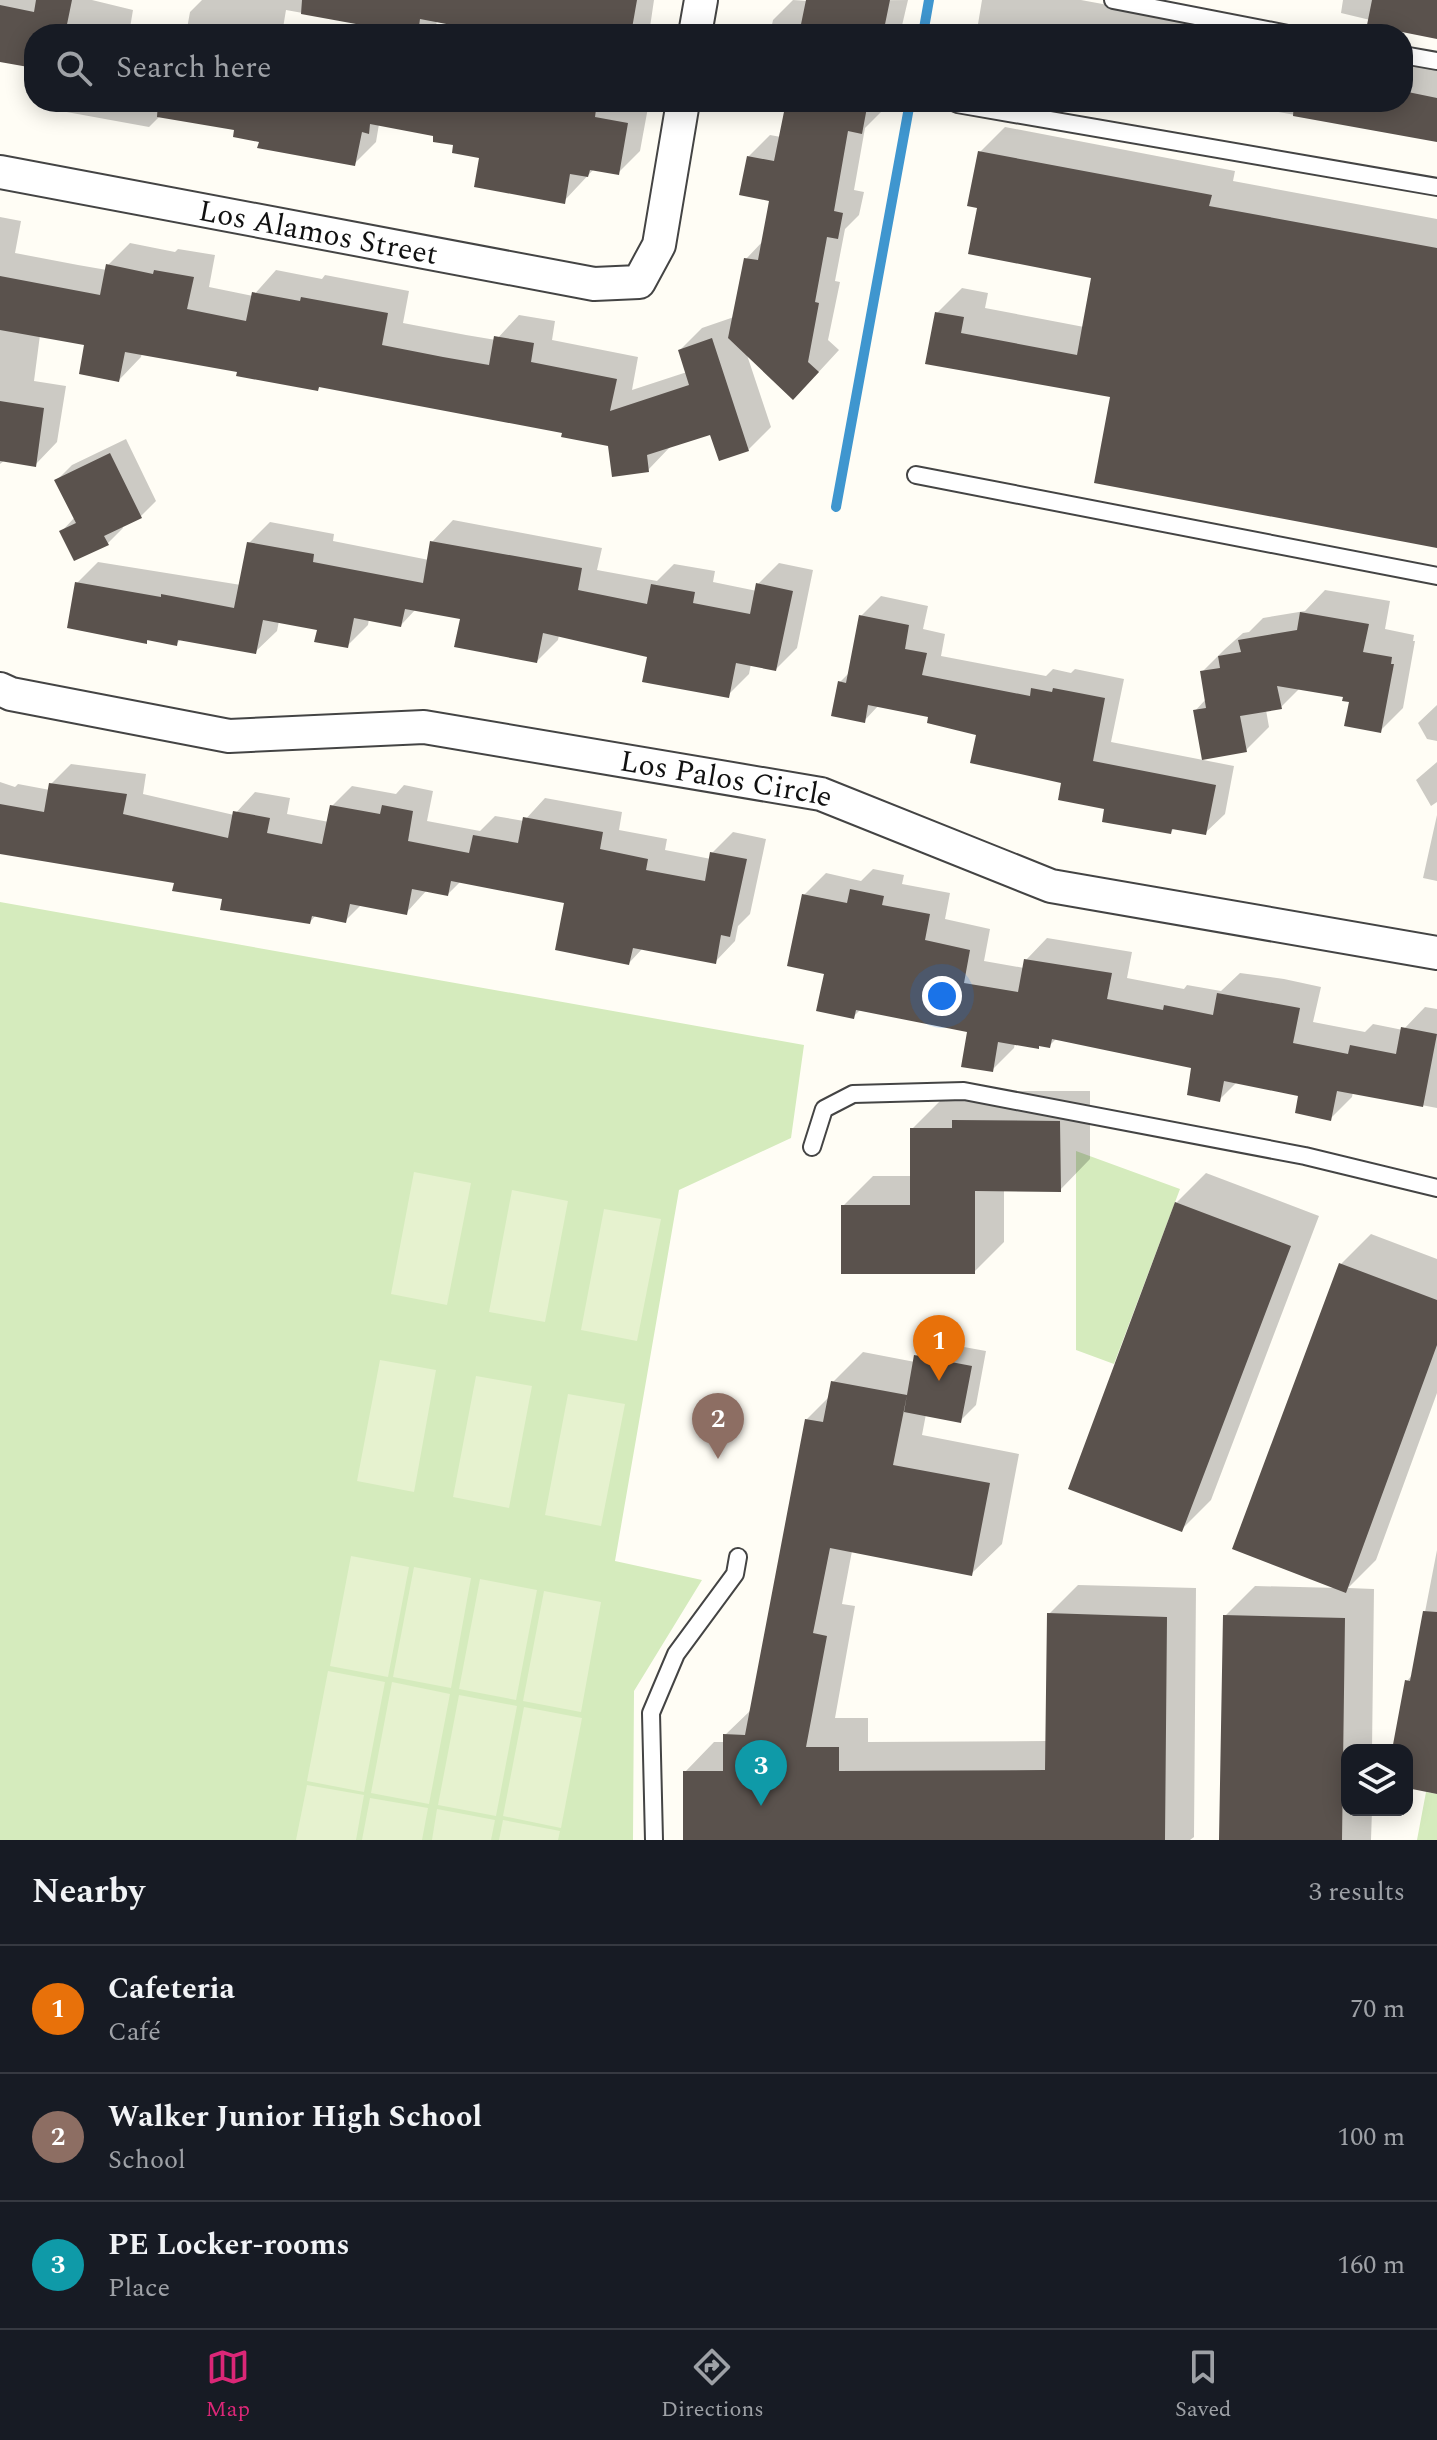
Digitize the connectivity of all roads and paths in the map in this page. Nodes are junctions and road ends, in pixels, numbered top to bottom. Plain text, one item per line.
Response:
1 (701, 0) edge
2 (1113, 0) edge
3 (697, 24) edge
4 (1237, 24) edge
5 (1413, 57) edge
6 (1437, 61) edge
7 (681, 112) edge
8 (1003, 112) edge
9 (0, 172) edge
10 (1437, 187) edge
11 (916, 475) dead end
12 (1437, 576) edge
13 (0, 689) edge
14 (1437, 953) edge
15 (812, 1147) dead end
16 (1437, 1188) edge
17 (738, 1557) dead end
18 (654, 1840) edge

1 - 3 street
2 - 4 lane
5 - 6 lane
7 - 9 street, Los Alamos Street
8 - 10 lane
11 - 12 lane
13 - 14 street, Los Palos Circle
15 - 16 lane
17 - 18 lane

